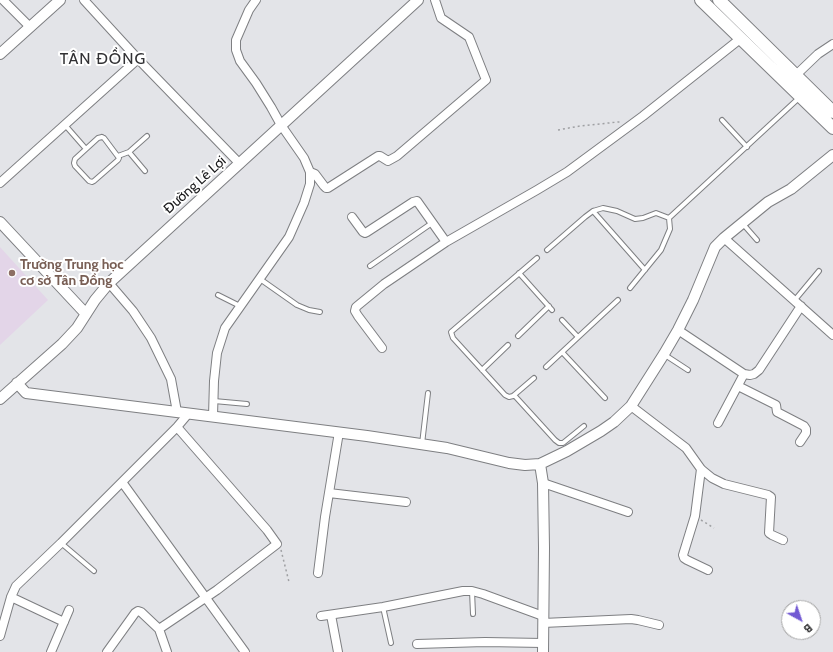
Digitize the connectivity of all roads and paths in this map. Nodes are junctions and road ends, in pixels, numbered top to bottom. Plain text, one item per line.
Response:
1 (3, 0) edge
2 (60, 0) edge
3 (84, 0) edge
4 (256, 0) edge
5 (418, 0) edge
6 (435, 0) edge
7 (705, 2) edge
8 (725, 2) edge
9 (716, 15) junction
10 (30, 27) junction
11 (740, 39) junction
12 (833, 44) edge
13 (0, 54) edge
14 (138, 59) junction
15 (796, 75) junction
16 (800, 97) junction
17 (833, 112) edge
18 (722, 120) dead end
19 (632, 124) junction
20 (281, 125) junction
21 (65, 126) junction
22 (833, 128) edge
23 (558, 130) dead end
24 (147, 136) dead end
25 (747, 147) junction
26 (86, 149) junction
27 (129, 152) junction
28 (833, 155) edge
29 (118, 156) junction
30 (240, 164) junction
31 (145, 171) dead end
32 (310, 172) junction
33 (0, 183) edge
34 (593, 211) junction
35 (352, 217) dead end
36 (669, 218) junction
37 (0, 222) edge
38 (432, 223) junction
39 (742, 223) junction
40 (724, 238) junction
41 (757, 240) dead end
42 (446, 242) junction
43 (547, 250) dead end
44 (537, 258) dead end
45 (370, 266) dead end
46 (645, 270) junction
47 (819, 271) dead end
48 (519, 273) junction
49 (259, 278) junction
50 (109, 283) junction
51 (630, 288) dead end
52 (218, 295) dead end
53 (618, 300) dead end
54 (798, 303) junction
55 (240, 306) junction
56 (320, 312) dead end
57 (86, 314) junction
58 (562, 320) dead end
59 (678, 330) junction
60 (833, 335) edge
61 (518, 336) dead end
62 (578, 337) junction
63 (508, 345) dead end
64 (382, 348) dead end
65 (562, 352) junction
66 (664, 354) junction
67 (546, 367) dead end
68 (482, 370) junction
69 (688, 370) dead end
70 (744, 374) junction
71 (534, 378) dead end
72 (17, 383) junction
73 (738, 386) junction
74 (428, 393) dead end
75 (514, 395) junction
76 (605, 398) dead end
77 (0, 399) edge
78 (214, 401) junction
79 (248, 404) dead end
80 (631, 406) junction
81 (177, 412) junction
82 (188, 414) junction
83 (213, 416) junction
84 (718, 423) dead end
85 (584, 426) dead end
86 (177, 427) junction
87 (338, 432) junction
88 (800, 442) dead end
89 (422, 444) junction
90 (540, 464) junction
91 (701, 469) junction
92 (122, 482) junction
93 (543, 484) junction
94 (329, 493) junction
95 (406, 502) dead end
96 (628, 512) dead end
97 (695, 516) junction
98 (714, 528) dead end
99 (784, 540) dead end
100 (61, 543) junction
101 (277, 544) junction
102 (708, 570) dead end
103 (94, 571) dead end
104 (318, 573) dead end
105 (289, 582) dead end
106 (472, 591) junction
107 (11, 597) junction
108 (205, 598) junction
109 (382, 607) junction
110 (69, 610) dead end
111 (473, 614) dead end
112 (331, 615) junction
113 (321, 616) dead end
114 (543, 620) junction
115 (64, 622) junction
116 (659, 625) dead end
117 (159, 629) junction
118 (0, 636) edge
119 (391, 643) dead end
120 (417, 644) dead end
121 (543, 647) edge
122 (51, 652) edge
123 (107, 652) edge
124 (167, 652) edge
125 (245, 652) edge
126 (338, 652) edge

1 - 10 street
2 - 10 street
3 - 14 street
4 - 20 street
5 - 20 street, Đường Lê Lợi
6 - 32 street
7 - 9 main road
8 - 9 street
8 - 15 main road
9 - 11 main road
10 - 13 street
11 - 16 main road
11 - 19 street
12 - 15 street
14 - 21 street
14 - 30 street
15 - 17 main road
16 - 22 main road
16 - 25 lane
18 - 25 lane
19 - 23 path
19 - 42 street
20 - 30 street, Đường Lê Lợi
20 - 32 street
21 - 26 lane
21 - 33 street
24 - 27 lane
25 - 36 lane
26 - 29 lane
26 - 29 lane
27 - 29 lane
27 - 31 lane
28 - 39 street
30 - 50 street, Đường Lê Lợi
32 - 49 street
34 - 36 lane
34 - 43 lane
34 - 46 lane
35 - 38 street
36 - 46 lane
37 - 57 street
38 - 42 street
38 - 45 lane
39 - 40 street
39 - 41 lane
40 - 54 street
40 - 59 street
42 - 64 street
44 - 48 lane
46 - 51 lane
47 - 54 lane
48 - 61 lane
48 - 68 lane
49 - 55 street
49 - 56 lane
50 - 57 street, Đường Lê Lợi
50 - 81 street
52 - 55 lane
53 - 62 lane
54 - 60 street
54 - 70 street
55 - 78 street
57 - 72 street, Đường Lê Lợi
58 - 62 lane
59 - 66 street
59 - 70 street
62 - 65 lane
63 - 68 lane
65 - 67 lane
65 - 76 lane
66 - 69 lane
66 - 80 street
68 - 75 lane
70 - 73 street
71 - 75 lane
72 - 77 street, Đường Lê Lợi
72 - 81 street
73 - 84 street
73 - 88 street
74 - 89 lane
75 - 85 lane
78 - 79 lane
78 - 83 street
80 - 90 street
80 - 91 street
81 - 82 street
82 - 83 street
82 - 86 street
83 - 87 street
86 - 92 street
86 - 101 street
87 - 89 street
87 - 94 street
89 - 90 street
90 - 93 street
91 - 97 street
91 - 99 street
92 - 100 street
92 - 108 street
93 - 96 street
93 - 114 street
94 - 95 street
94 - 104 street
97 - 98 path
97 - 102 street
100 - 103 lane
100 - 107 street
101 - 105 path
101 - 108 street
106 - 109 street
106 - 111 lane
106 - 114 street
107 - 115 street
107 - 118 street
108 - 117 street
108 - 125 street
109 - 112 street
109 - 119 lane
110 - 115 street
112 - 113 street
112 - 126 street
114 - 116 street
114 - 121 street
115 - 122 street
117 - 123 street
117 - 124 street
120 - 121 street

